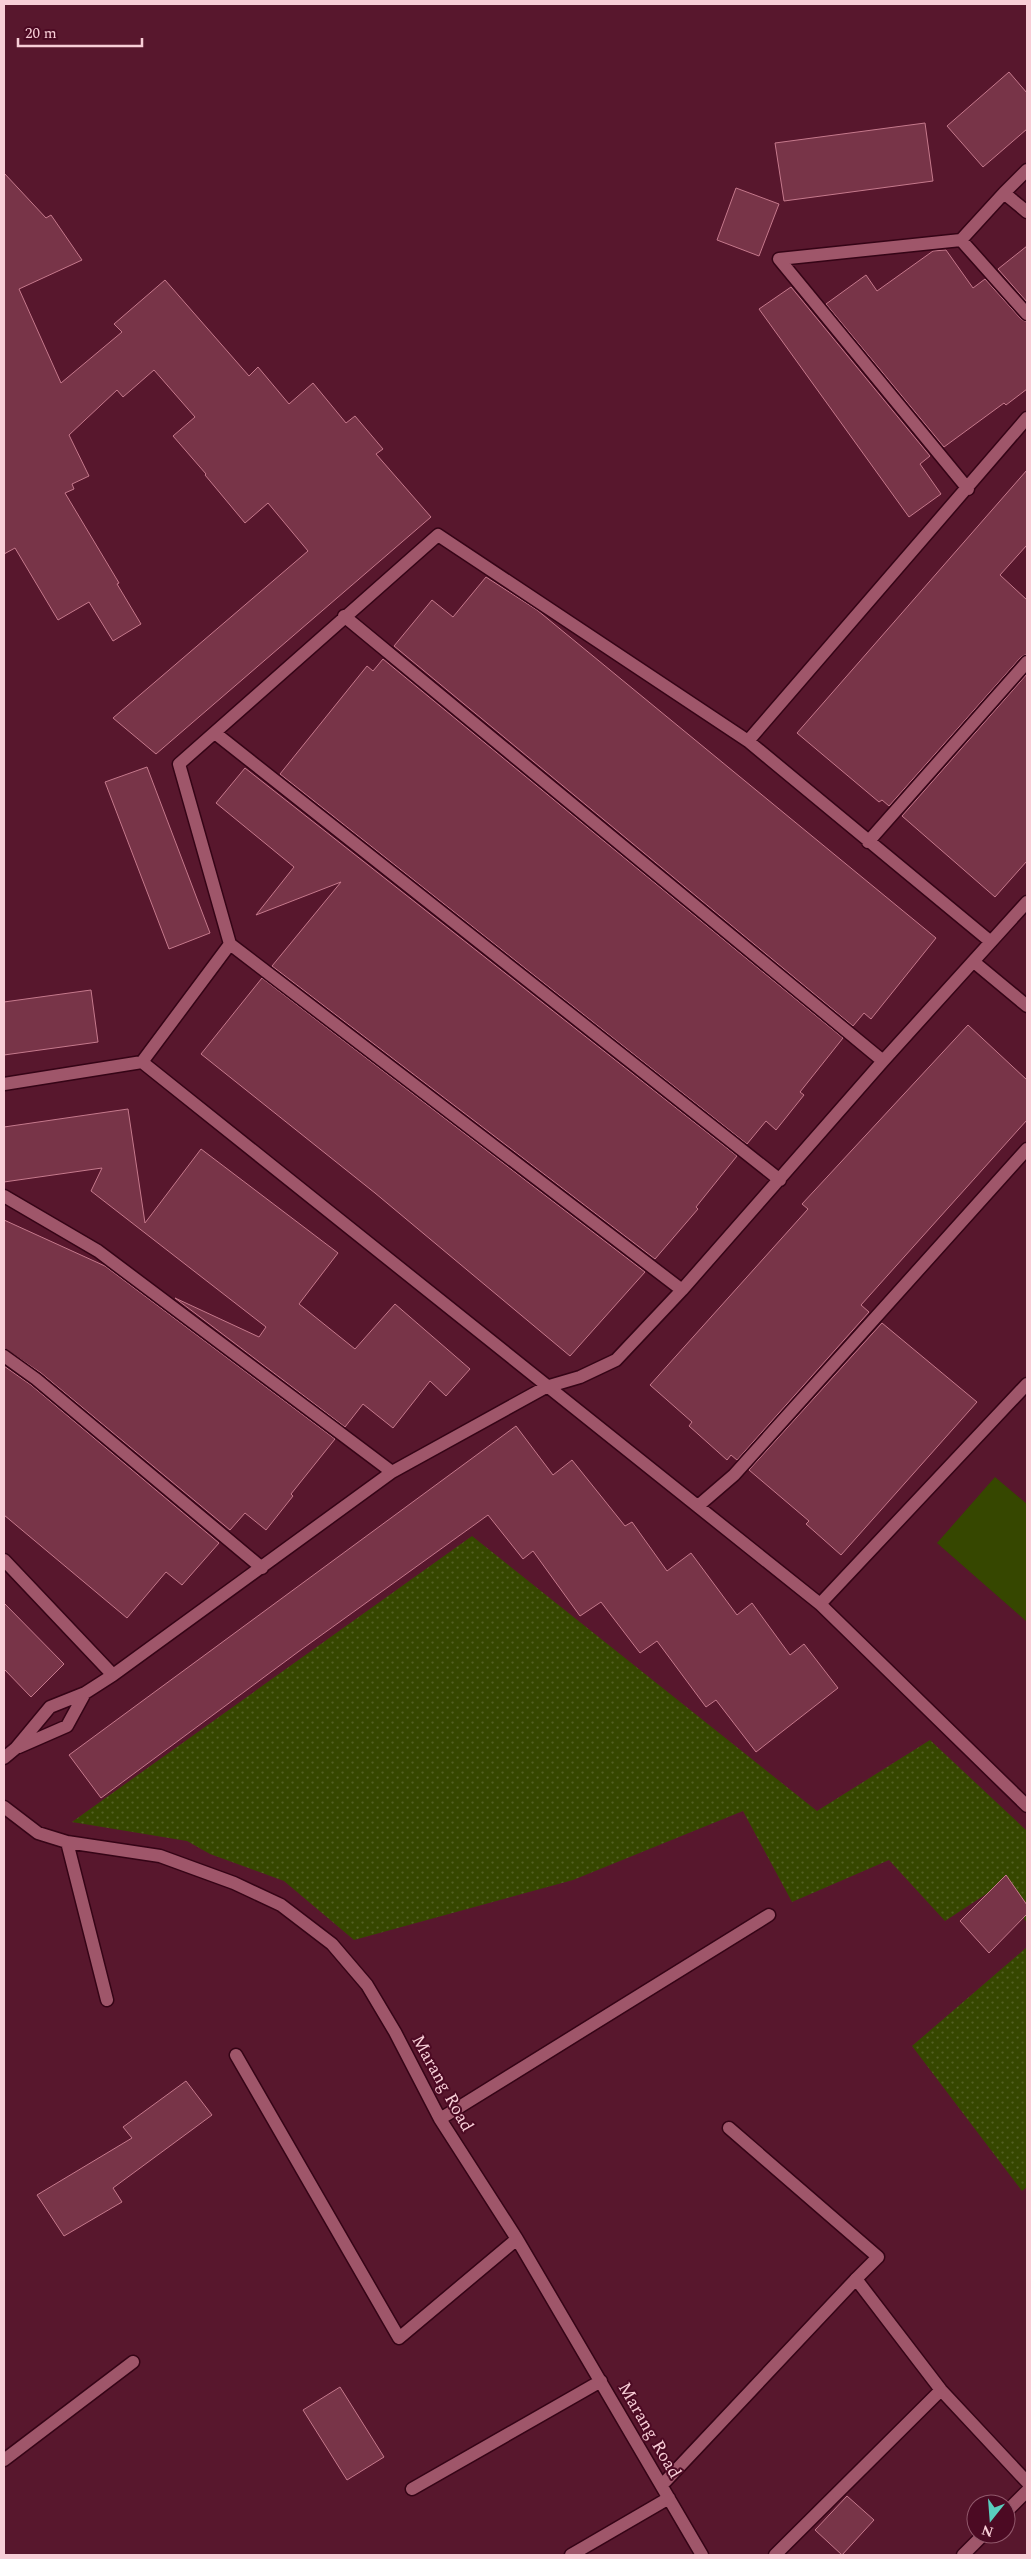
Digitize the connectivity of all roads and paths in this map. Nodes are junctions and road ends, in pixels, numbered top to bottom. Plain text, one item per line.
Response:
1 (1027, 170) edge
2 (1004, 193) junction
3 (1027, 212) edge
4 (961, 240) junction
5 (1027, 314) edge
6 (1027, 418) edge
7 (968, 489) junction
8 (344, 616) junction
9 (1027, 662) edge
10 (215, 733) junction
11 (748, 741) junction
12 (868, 842) junction
13 (1027, 902) edge
14 (991, 942) junction
15 (230, 944) junction
16 (974, 962) junction
17 (1027, 1006) edge
18 (883, 1061) junction
19 (142, 1062) junction
20 (4, 1084) edge
21 (1027, 1149) edge
22 (780, 1180) junction
23 (4, 1196) edge
24 (682, 1290) junction
25 (4, 1356) edge
26 (1027, 1384) edge
27 (546, 1387) junction
28 (392, 1472) junction
29 (698, 1506) junction
30 (4, 1560) edge
31 (262, 1568) junction
32 (820, 1604) junction
33 (113, 1675) junction
34 (85, 1693) junction
35 (16, 1748) junction
36 (4, 1758) edge
37 (1027, 1806) edge
38 (4, 1807) edge
39 (67, 1842) junction
40 (769, 1915) dead end
41 (107, 2000) dead end
42 (236, 2055) dead end
43 (440, 2119) junction
44 (729, 2128) dead end
45 (516, 2239) junction
46 (856, 2280) junction
47 (133, 2362) dead end
48 (601, 2381) junction
49 (941, 2390) junction
50 (4, 2460) edge
51 (1027, 2482) edge
52 (662, 2485) junction
53 (412, 2489) dead end
54 (1027, 2491) edge
55 (669, 2498) junction
56 (1016, 2502) edge
57 (974, 2544) edge
58 (571, 2555) edge
59 (702, 2555) edge
60 (775, 2555) edge
61 (963, 2555) edge

1 - 2 street
2 - 3 street
2 - 4 street
4 - 5 street
4 - 7 street
6 - 7 street
7 - 11 street
8 - 10 street
8 - 11 street
8 - 18 street
9 - 12 street
10 - 15 street
10 - 22 street
11 - 12 street
12 - 14 street
13 - 14 street
14 - 16 street
15 - 19 street
15 - 24 street
16 - 17 street
16 - 18 street
18 - 22 street
19 - 20 street
19 - 27 street
21 - 29 street
22 - 24 street
23 - 28 street
24 - 27 street
25 - 31 street
26 - 32 street
27 - 28 street
27 - 29 street
28 - 31 street
29 - 32 street
30 - 33 street
31 - 33 street
32 - 37 street
33 - 34 street
34 - 35 street
34 - 35 street
35 - 36 street
38 - 39 street, Marang Road
39 - 41 street
39 - 43 street, Marang Road
40 - 43 street
42 - 45 street
43 - 45 street, Marang Road
44 - 46 street
45 - 48 street, Marang Road
46 - 49 street
46 - 52 street
47 - 50 street
48 - 52 street, Marang Road
48 - 53 street
49 - 51 street
49 - 60 street
52 - 55 street, Marang Road
54 - 56 street
55 - 58 street
55 - 59 street, Marang Road
57 - 61 street

